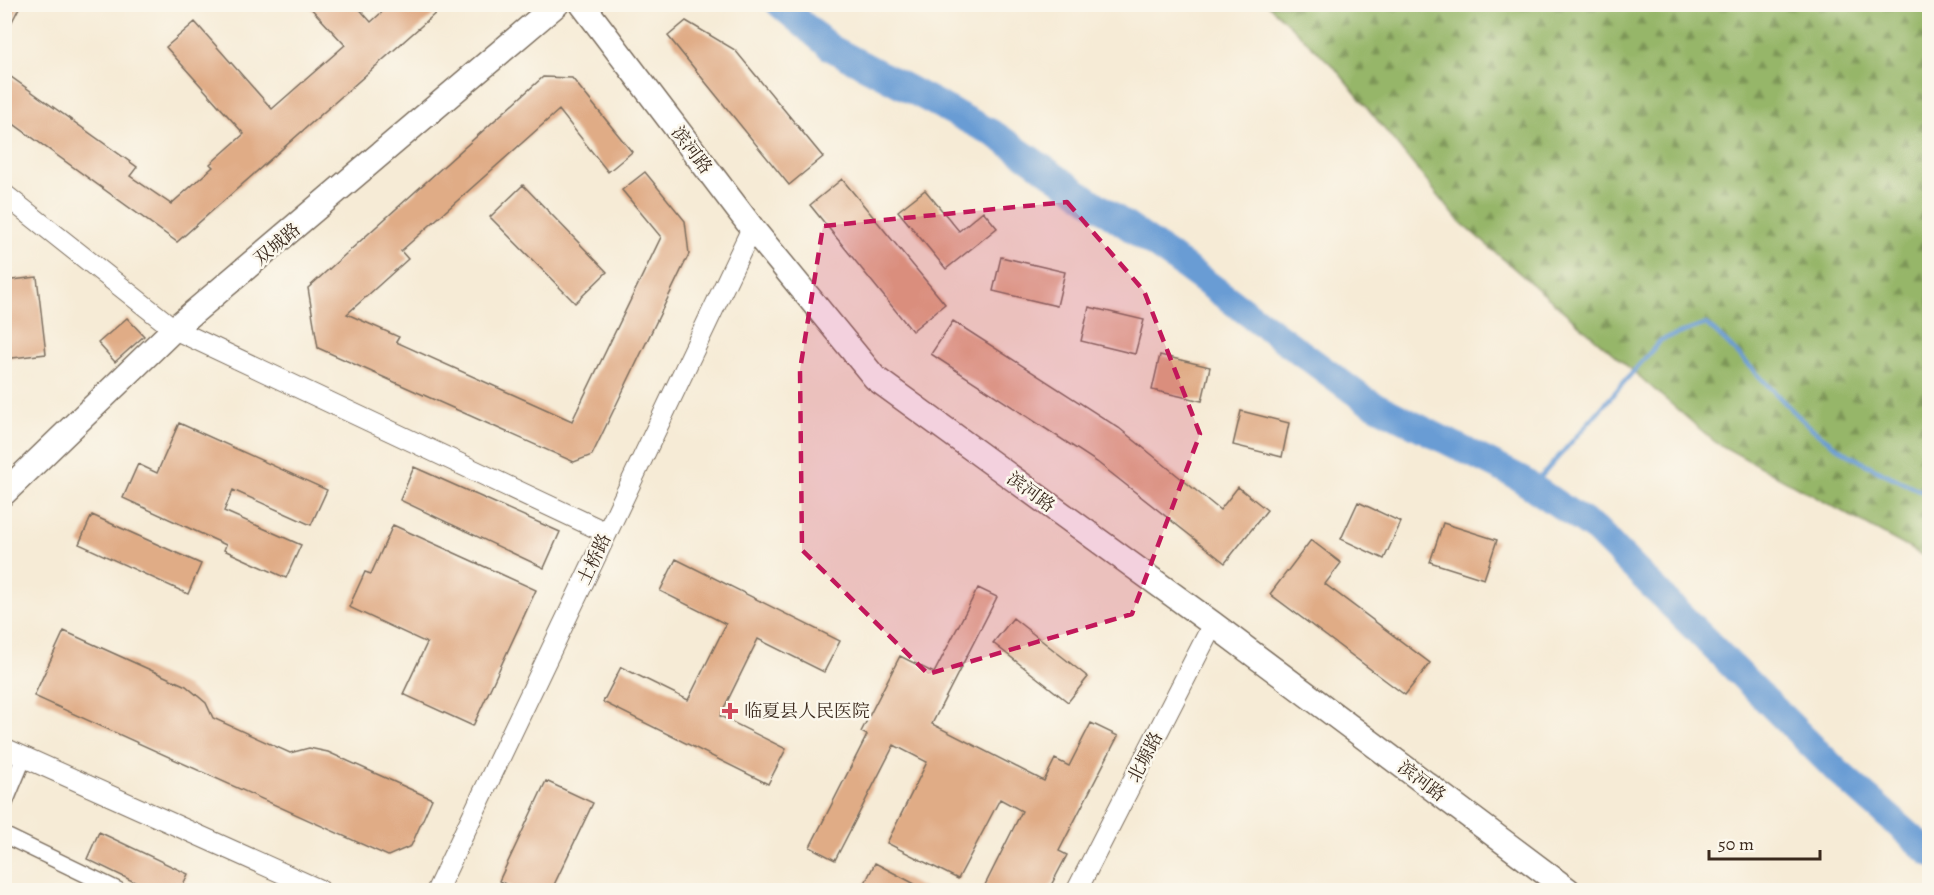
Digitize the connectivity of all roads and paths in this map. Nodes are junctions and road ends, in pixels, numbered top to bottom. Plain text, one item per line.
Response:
1 (557, 4) edge
2 (582, 4) edge
3 (4, 194) edge
4 (752, 228) junction
5 (174, 329) junction
6 (4, 493) edge
7 (607, 533) junction
8 (1213, 624) junction
9 (4, 748) edge
10 (24, 757) junction
11 (4, 805) edge
12 (4, 835) edge
13 (118, 891) edge
14 (320, 891) edge
15 (437, 891) edge
16 (1077, 891) edge
17 (1568, 891) edge

1 - 5 main road, 双城路
2 - 4 main road, 滨河路
3 - 5 street
4 - 7 street, 土桥路
4 - 8 main road, 滨河路
5 - 6 main road, 双城路
5 - 7 street
7 - 15 street, 土桥路
8 - 16 street, 北塬路
8 - 17 main road, 滨河路
9 - 10 street
10 - 11 street
10 - 14 street
12 - 13 street

